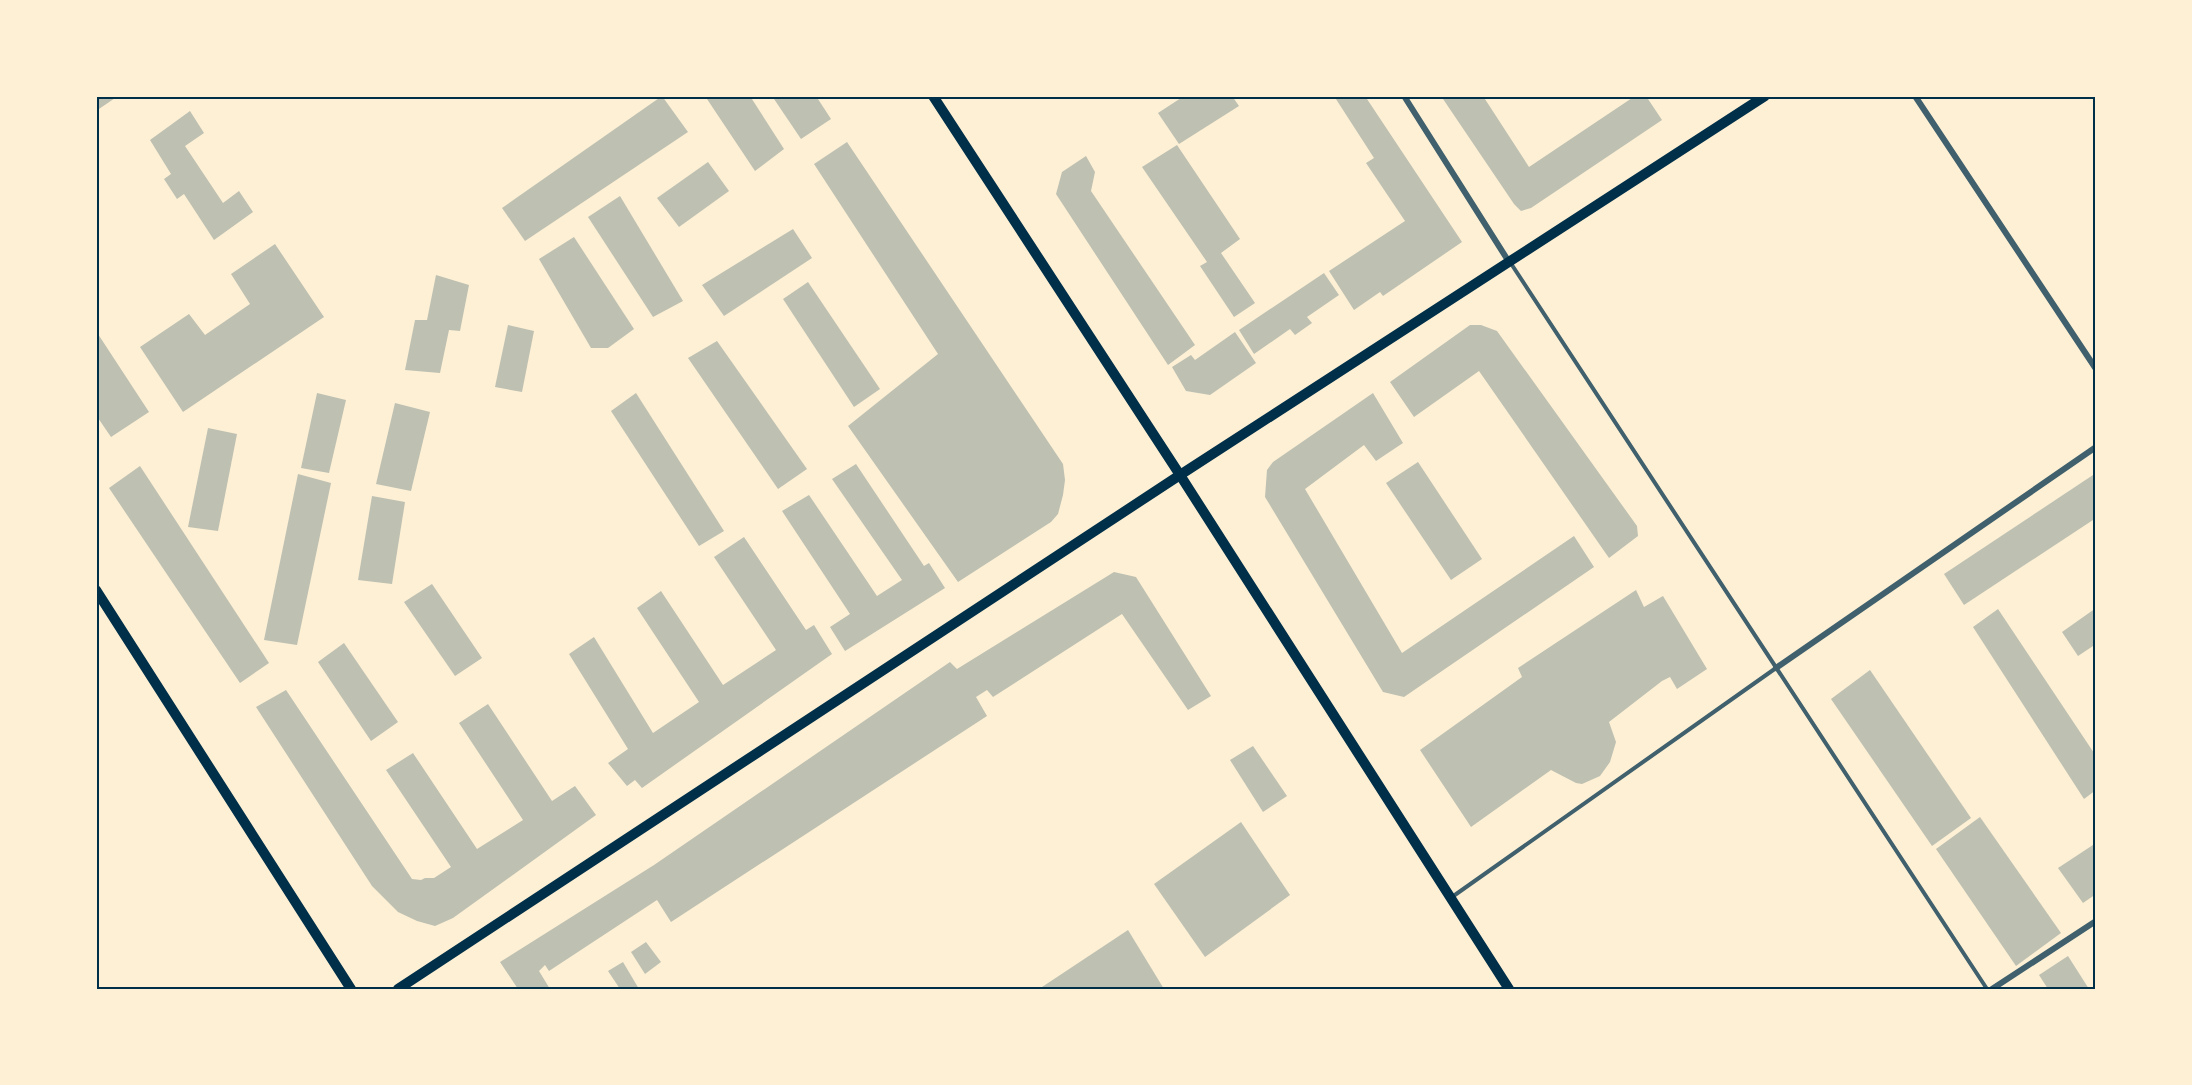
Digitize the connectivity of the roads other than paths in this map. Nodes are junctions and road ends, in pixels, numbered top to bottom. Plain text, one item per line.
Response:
1 (933, 96) edge
2 (1404, 96) edge
3 (1765, 96) edge
4 (1915, 96) edge
5 (1509, 262) junction
6 (2096, 369) edge
7 (2096, 447) edge
8 (1180, 475) junction
9 (96, 590) edge
10 (1776, 668) junction
11 (1451, 898) junction
12 (2096, 921) edge
13 (351, 989) edge
14 (398, 989) edge
15 (1509, 989) edge
16 (1987, 989) edge
17 (1992, 989) edge

1 - 8 main road
2 - 5 street
3 - 5 main road
4 - 6 street
5 - 8 main road
5 - 10 lane
7 - 10 street
8 - 11 main road
8 - 14 main road
9 - 13 main road
10 - 11 lane
10 - 16 lane
11 - 15 main road
12 - 17 street

